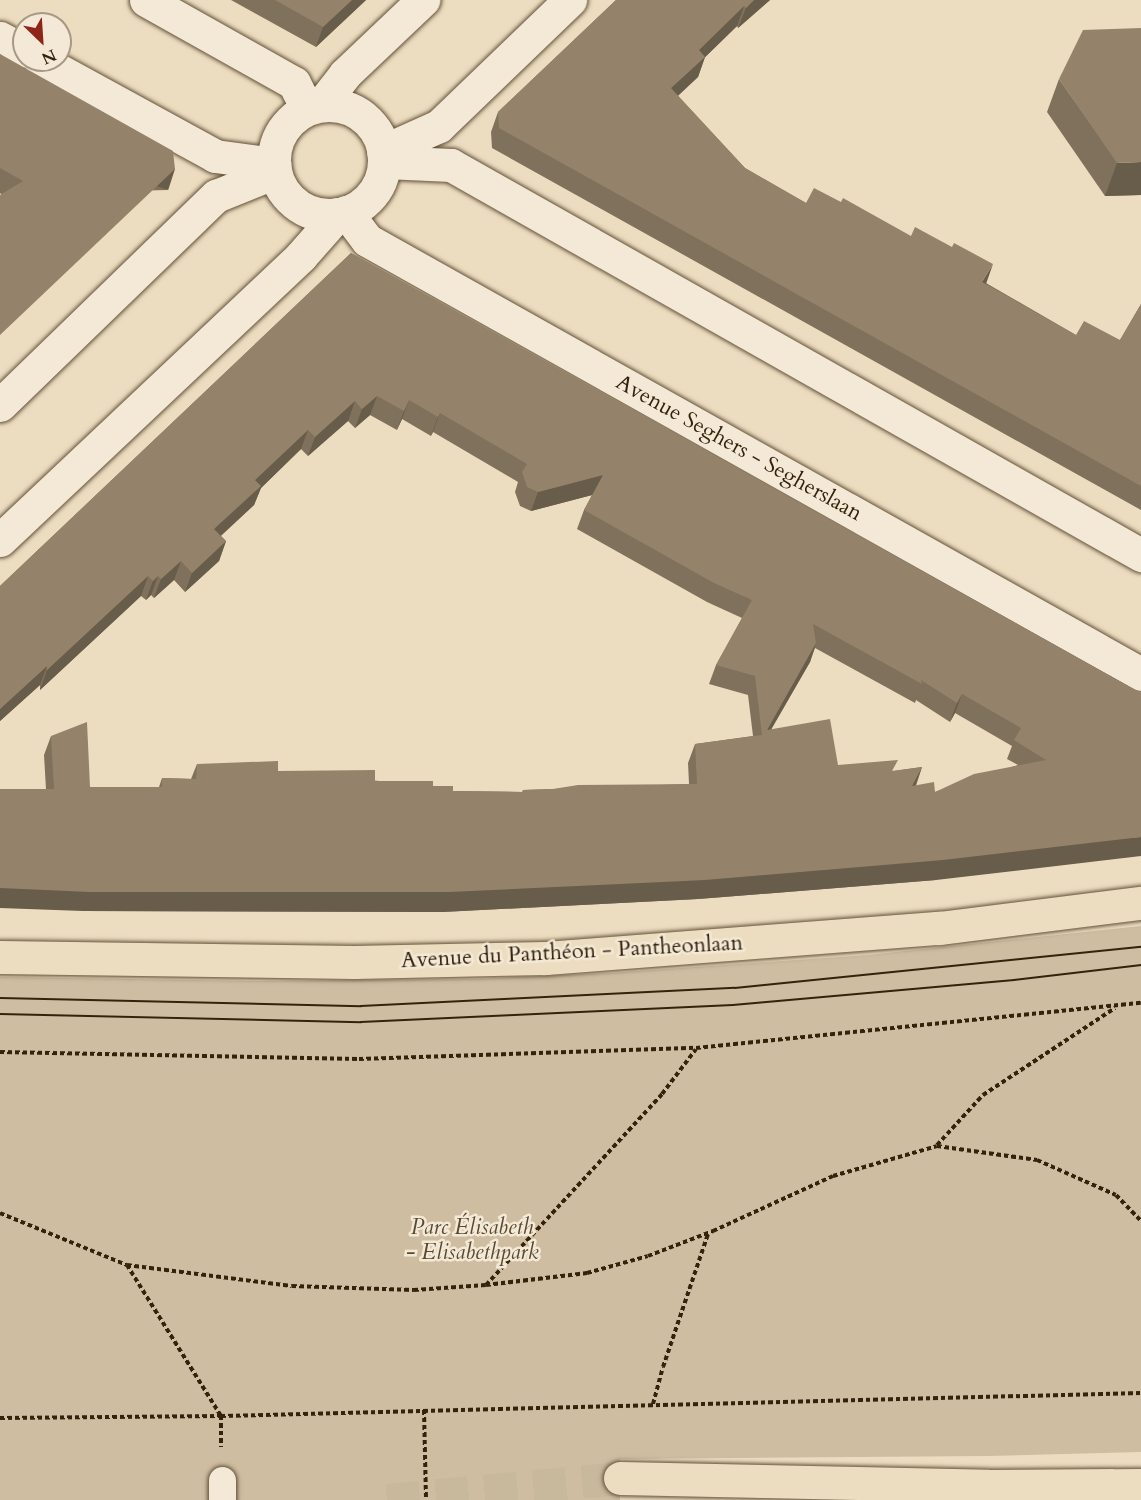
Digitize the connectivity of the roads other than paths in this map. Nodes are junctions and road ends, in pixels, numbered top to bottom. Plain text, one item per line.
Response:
1 (146, 0) edge
2 (423, 0) edge
3 (570, 0) edge
4 (62, 72) edge
5 (314, 107) junction
6 (384, 157) junction
7 (275, 168) junction
8 (342, 213) junction
9 (0, 405) edge
10 (0, 540) edge
11 (1141, 555) edge
12 (1141, 674) edge
13 (1141, 903) edge
14 (0, 957) edge
15 (620, 1479) tunnel mouth
16 (1141, 1485) edge

1 - 5 street
2 - 5 street
3 - 6 street
4 - 7 street
5 - 6 street
5 - 7 street
6 - 8 street
6 - 11 street
7 - 8 street
7 - 9 street
8 - 10 street
8 - 12 street, Avenue Seghers - Segherslaan
13 - 14 main road, Avenue du Panthéon - Pantheonlaan
15 - 16 main road

